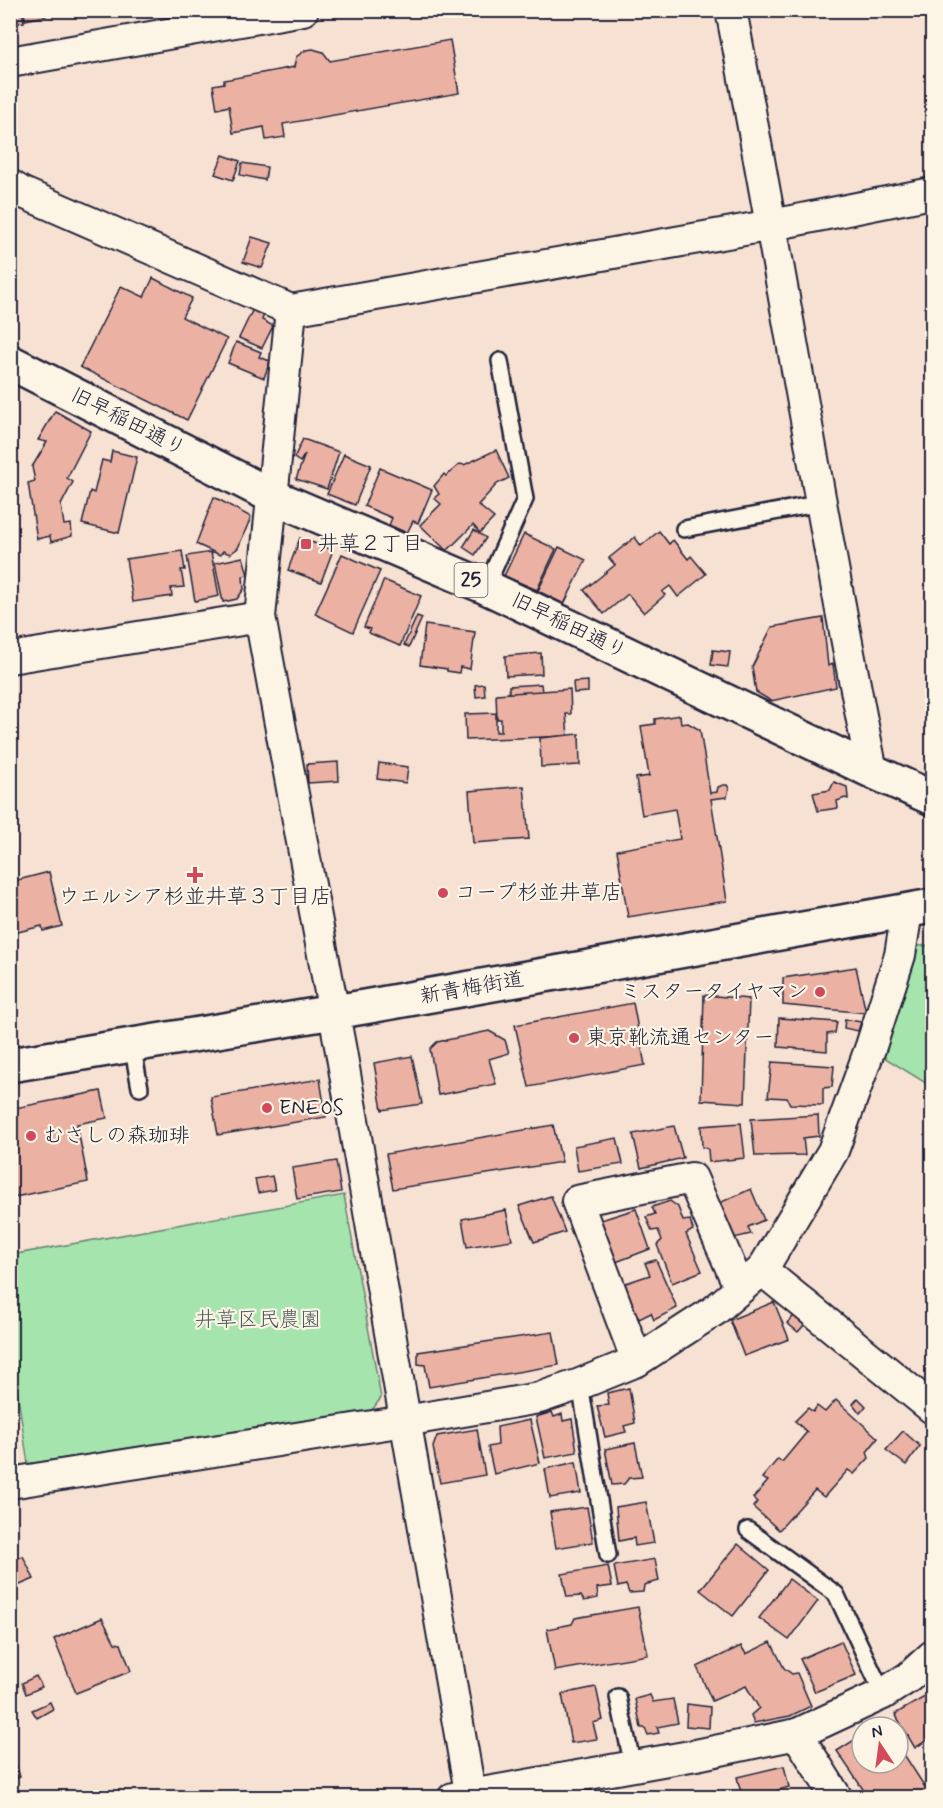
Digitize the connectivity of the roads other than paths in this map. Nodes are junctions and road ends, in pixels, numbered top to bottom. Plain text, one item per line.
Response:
1 (303, 10) edge
2 (731, 10) edge
3 (10, 62) edge
4 (10, 184) edge
5 (933, 193) edge
6 (772, 225) junction
7 (291, 310) junction
8 (10, 362) edge
9 (500, 362) dead end
10 (272, 496) junction
11 (821, 503) junction
12 (684, 529) dead end
13 (486, 586) junction
14 (260, 617) junction
15 (10, 658) edge
16 (872, 771) junction
17 (933, 798) edge
18 (920, 908) edge
19 (334, 1012) junction
20 (132, 1044) junction
21 (10, 1065) edge
22 (140, 1088) dead end
23 (762, 1270) junction
24 (740, 1289) junction
25 (637, 1361) junction
26 (580, 1384) junction
27 (933, 1408) edge
28 (405, 1421) junction
29 (10, 1483) edge
30 (748, 1530) dead end
31 (608, 1555) dead end
32 (933, 1656) edge
33 (883, 1694) junction
34 (618, 1697) dead end
35 (797, 1734) junction
36 (633, 1766) junction
37 (465, 1796) edge
38 (837, 1797) edge

1 - 3 street
2 - 6 street
4 - 7 street
5 - 6 street
6 - 7 street
6 - 11 street
7 - 10 street
8 - 10 main road, 旧早稲田通り / 25
9 - 13 lane
10 - 13 main road, 旧早稲田通り / 25
10 - 14 street
11 - 12 lane
11 - 16 street
13 - 16 main road, 旧早稲田通り / 25
14 - 15 street
14 - 19 street
16 - 17 main road, 旧早稲田通り / 25
18 - 19 main road, 新青梅街道
18 - 23 street
19 - 20 main road, 新青梅街道
19 - 28 street
20 - 21 main road, 新青梅街道
20 - 22 lane
23 - 24 street
23 - 27 street
24 - 25 street
24 - 25 street
25 - 26 street
26 - 28 street
26 - 31 lane
28 - 29 street
28 - 37 street
30 - 33 lane
32 - 33 street
33 - 35 street
34 - 36 lane
35 - 36 street
35 - 38 street
36 - 37 street

